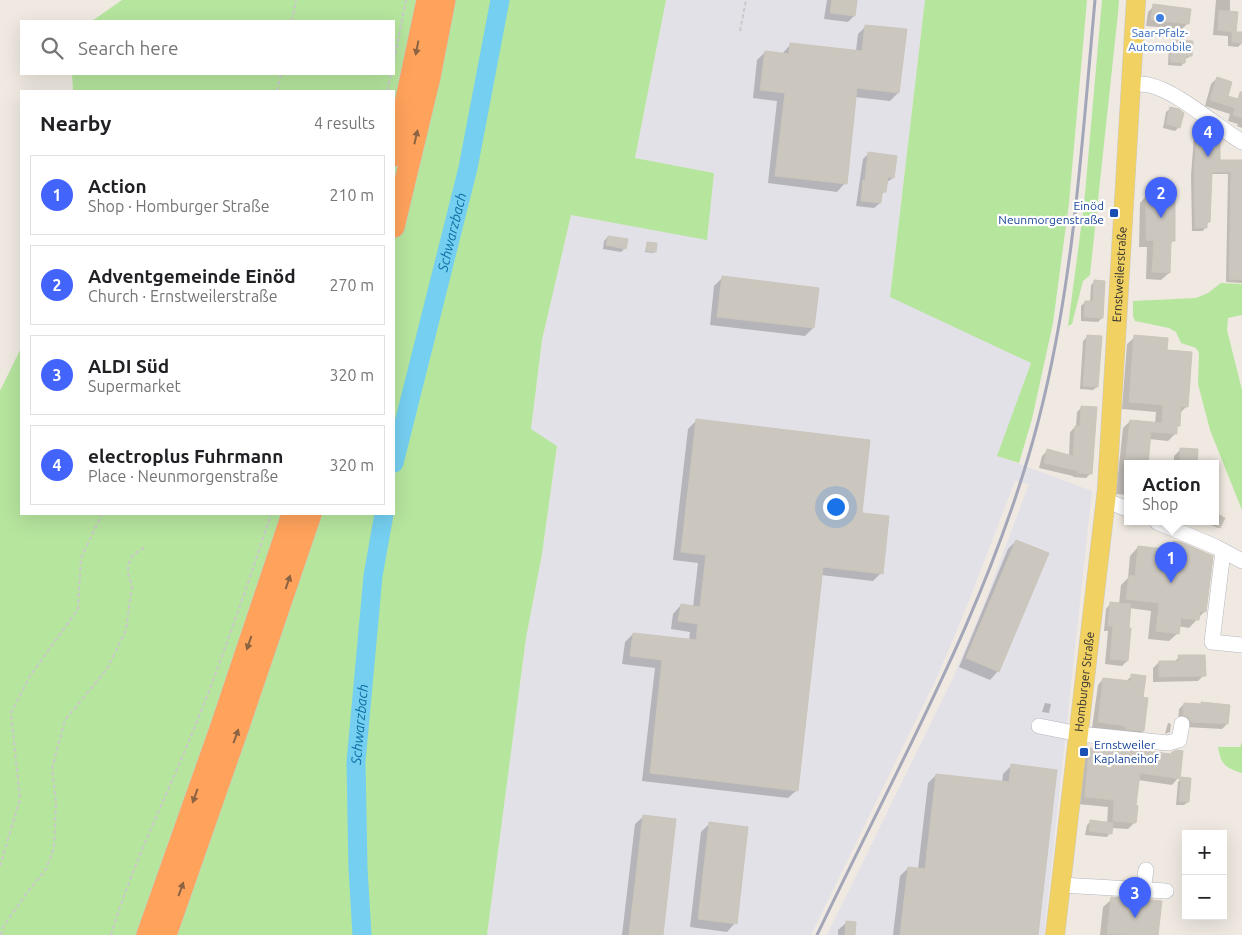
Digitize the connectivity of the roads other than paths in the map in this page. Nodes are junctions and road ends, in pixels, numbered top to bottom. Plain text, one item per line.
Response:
1 (426, 0) edge
2 (445, 0) edge
3 (1136, 0) edge
4 (1130, 83) junction
5 (1242, 142) edge
6 (395, 151) edge
7 (395, 223) edge
8 (1106, 494) junction
9 (1124, 507) edge
10 (292, 515) edge
11 (311, 515) edge
12 (1164, 525) edge
13 (1223, 551) junction
14 (1242, 561) edge
15 (1242, 645) edge
16 (1182, 724) dead end
17 (1040, 726) dead end
18 (1079, 734) junction
19 (1146, 870) dead end
20 (1061, 885) junction
21 (1143, 890) junction
22 (1166, 891) dead end
23 (147, 935) edge
24 (166, 935) edge
25 (1055, 935) edge

1 -> 6 highway
7 -> 2 highway
3 - 4 main road, Ernstweilerstraße
4 - 5 street
4 - 8 main road, Ernstweilerstraße
8 - 9 street
8 - 18 main road, Homburger Straße
10 -> 23 highway
24 -> 11 highway
12 - 13 street
13 - 14 street
13 - 15 street
16 - 18 street
17 - 18 street
18 - 20 main road, Homburger Straße
19 - 21 street
20 - 21 street
20 - 25 main road, Homburger Straße
21 - 22 street

